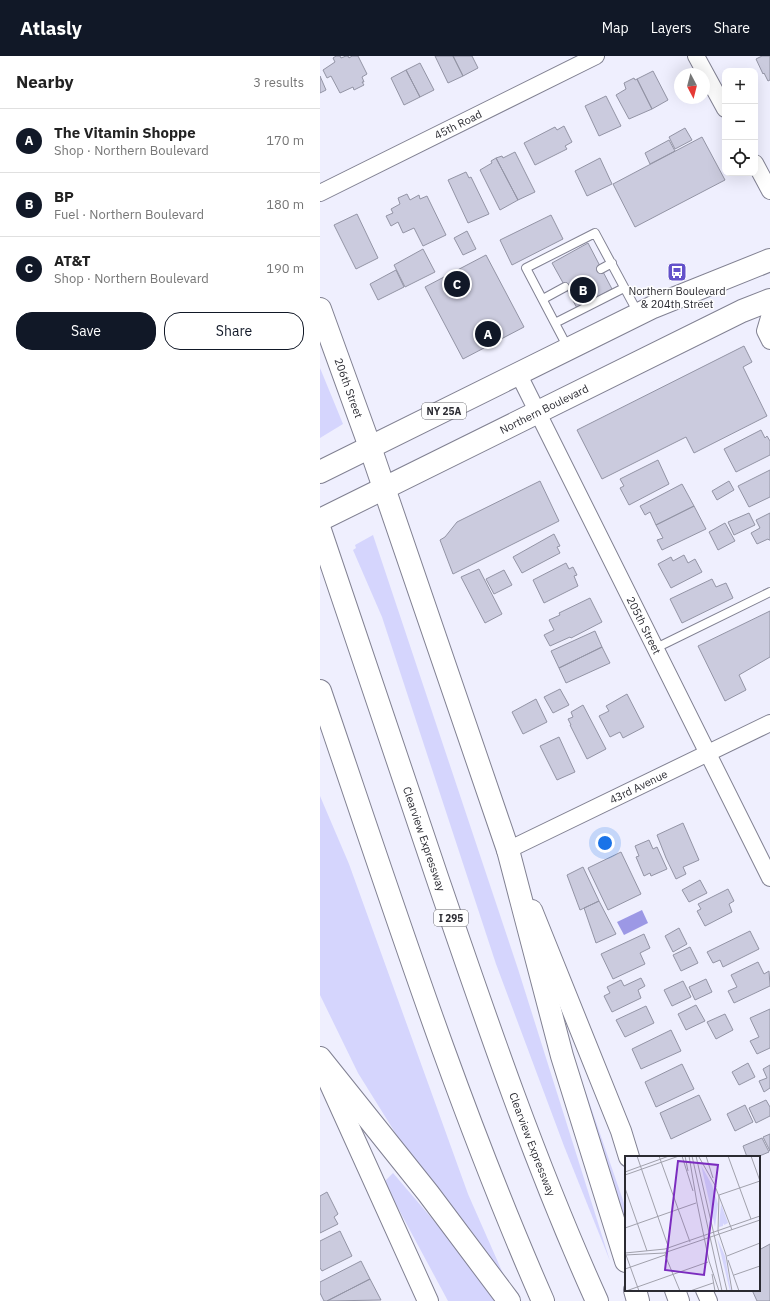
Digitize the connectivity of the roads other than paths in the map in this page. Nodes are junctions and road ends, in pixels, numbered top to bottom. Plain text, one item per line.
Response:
1 (596, 56) edge
2 (696, 56) edge
3 (722, 104) edge
4 (758, 169) edge
5 (770, 191) edge
6 (320, 193) edge
7 (770, 260) edge
8 (612, 263) junction
9 (601, 268) dead end
10 (565, 287) dead end
11 (624, 288) junction
12 (543, 299) junction
13 (770, 300) edge
14 (320, 309) edge
15 (645, 310) junction
16 (770, 314) edge
17 (556, 323) junction
18 (770, 341) edge
19 (568, 348) junction
20 (518, 374) junction
21 (537, 412) junction
22 (373, 457) junction
23 (320, 472) edge
24 (384, 489) junction
25 (320, 520) edge
26 (320, 530) edge
27 (770, 592) edge
28 (656, 648) junction
29 (320, 691) edge
30 (770, 723) edge
31 (708, 754) junction
32 (508, 850) junction
33 (770, 878) edge
34 (320, 1058) edge
35 (320, 1062) edge
36 (621, 1131) junction
37 (629, 1156) edge
38 (634, 1156) edge
39 (625, 1258) edge
40 (635, 1291) edge
41 (675, 1291) edge
42 (704, 1291) edge
43 (428, 1301) edge
44 (509, 1301) edge
45 (543, 1301) edge
46 (597, 1301) edge
47 (638, 1301) edge
48 (679, 1301) edge
49 (709, 1301) edge

1 - 6 street, 45th Road
2 - 3 street
4 - 5 street
7 - 15 main road
8 - 9 lane
8 - 11 lane
8 - 12 lane
10 - 12 lane
11 - 15 lane
11 - 17 lane
12 - 17 lane
13 - 21 main road, Northern Boulevard
14 - 22 main road, 206th Street
15 - 19 main road, NY 25A
16 - 18 street
17 - 19 lane
19 - 20 main road, NY 25A
20 - 21 street, 205th Street
20 - 22 main road, NY 25A
21 - 24 main road, Northern Boulevard
21 - 28 street, 205th Street
22 - 23 main road, NY 25A
22 - 24 main road
24 - 25 main road, Northern Boulevard
24 - 32 main road
26 - 46 main road, Clearview Expressway / I 295
27 - 28 lane
28 - 31 street, 205th Street
29 - 45 main road
30 - 31 street, 43rd Avenue
31 - 32 street, 43rd Avenue
31 - 33 street, 205th Street
32 - 36 street
32 - 39 main road
34 - 44 main road
35 - 43 street
36 - 37 street
36 - 38 street
40 - 47 main road
41 - 48 street
42 - 49 street

